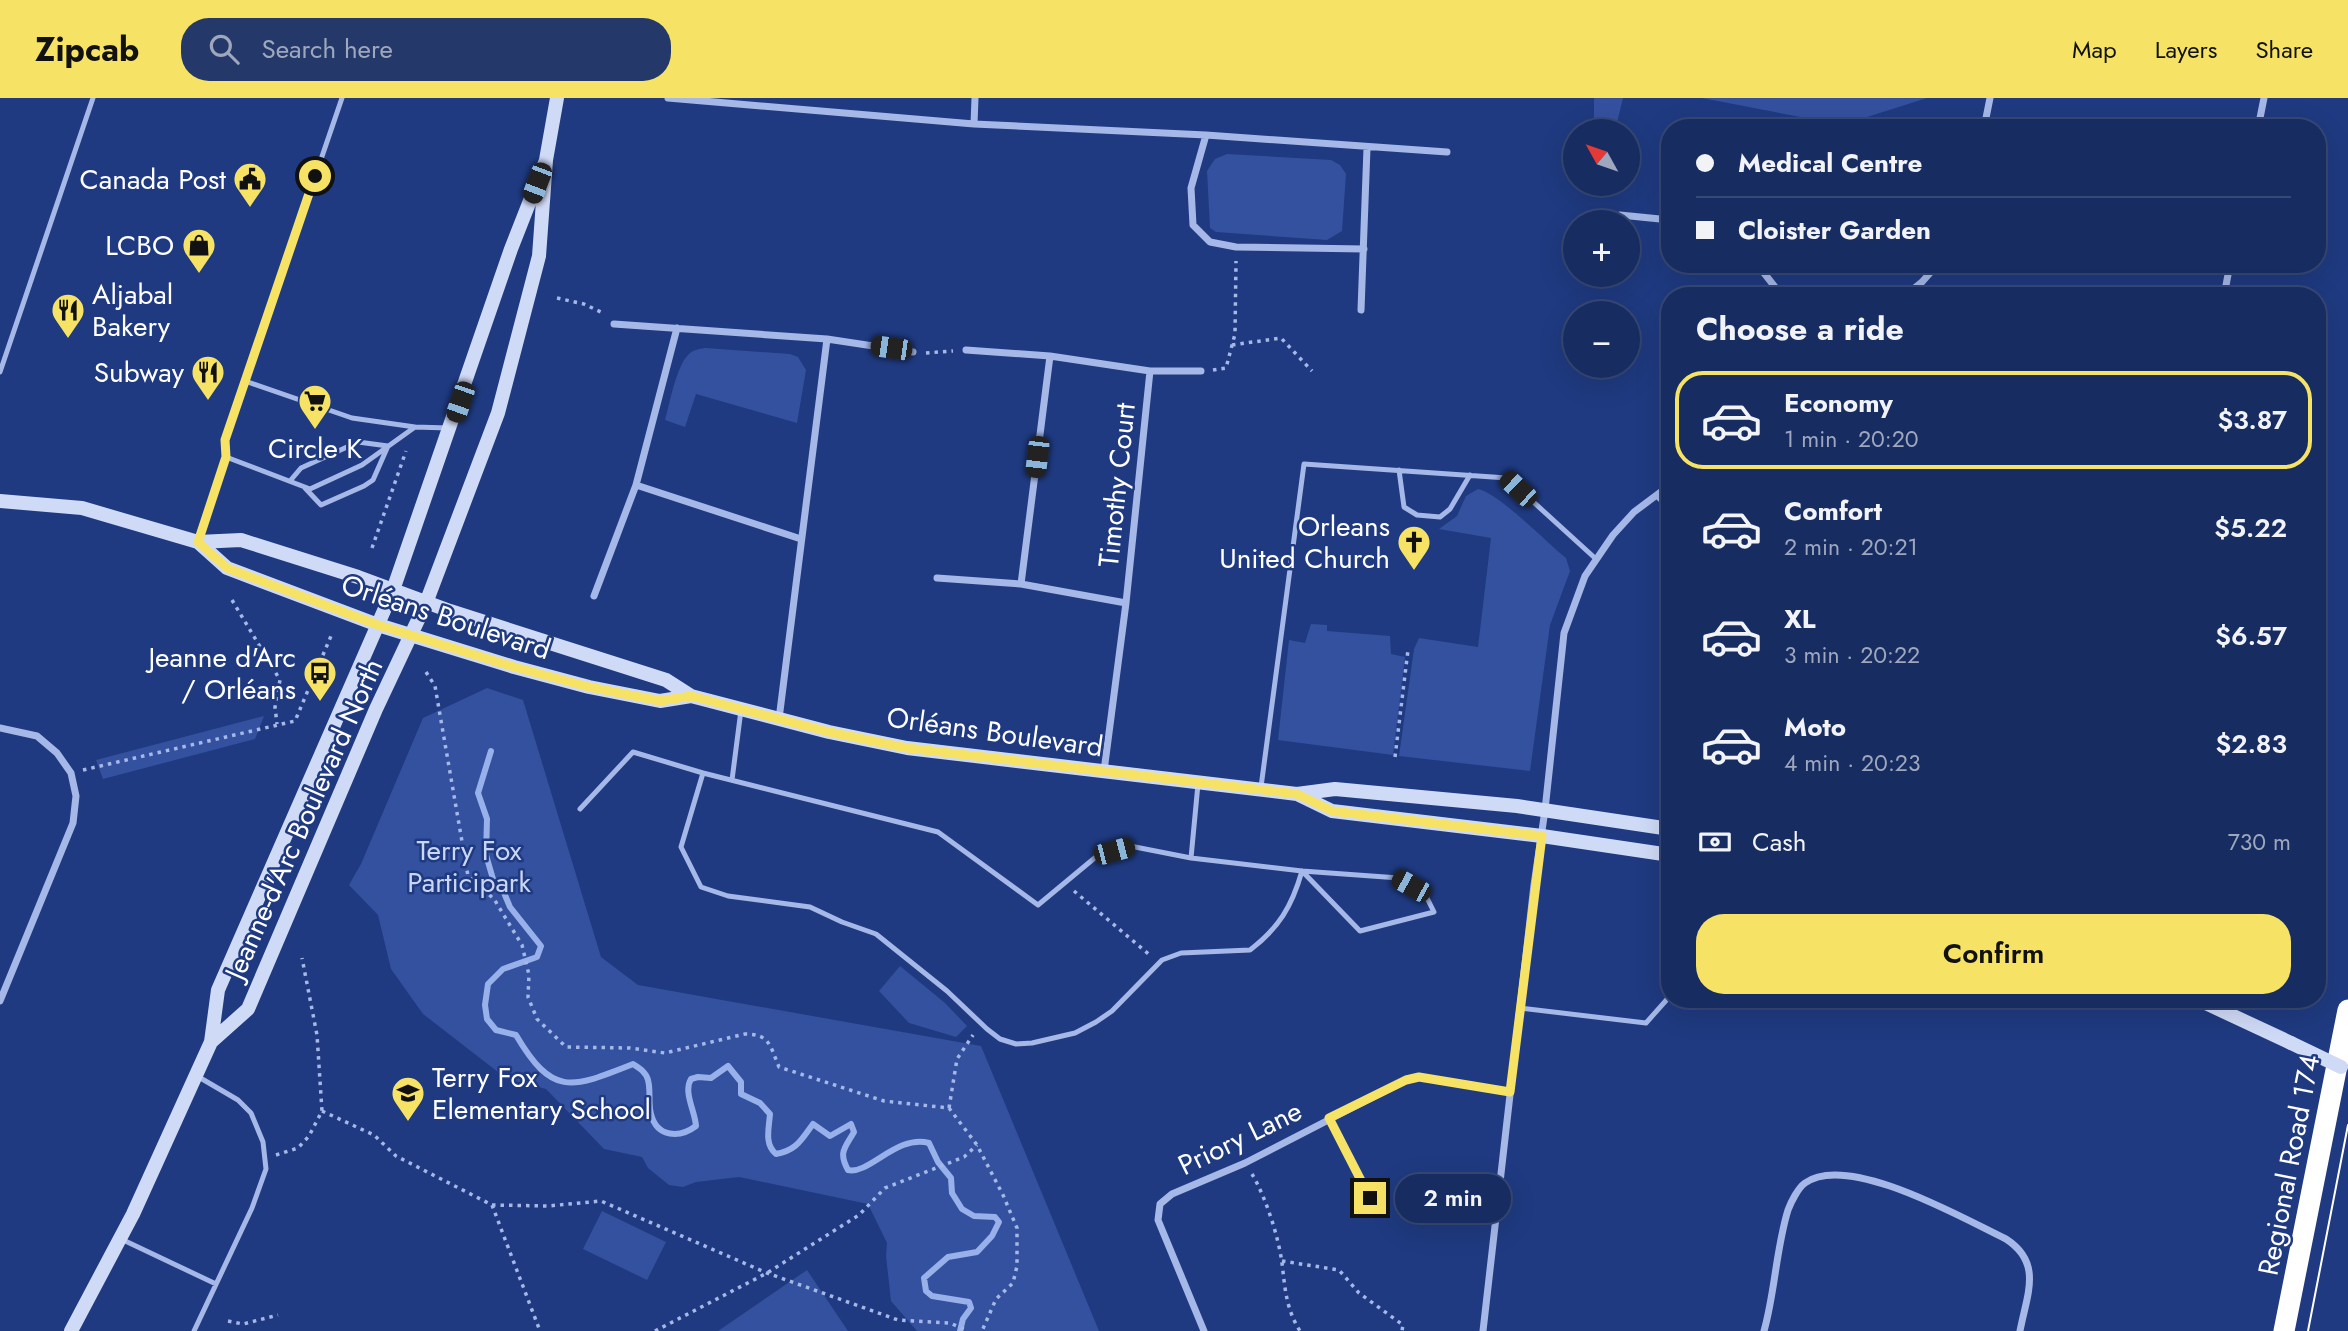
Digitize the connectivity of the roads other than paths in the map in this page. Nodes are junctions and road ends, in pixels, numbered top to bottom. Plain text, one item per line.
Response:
1 (93, 98) edge
2 (342, 98) edge
3 (557, 98) edge
4 (668, 98) edge
5 (975, 98) edge
6 (1990, 98) edge
7 (2264, 98) edge
8 (1986, 119) edge
9 (2260, 119) edge
10 (974, 124) junction
11 (1206, 135) junction
12 (1367, 148) junction
13 (1447, 152) dead end
14 (545, 160) junction
15 (1640, 217) edge
16 (1661, 219) edge
17 (1364, 249) junction
18 (1764, 273) edge
19 (1930, 273) edge
20 (1775, 287) edge
21 (1916, 287) edge
22 (1361, 310) dead end
23 (614, 324) road end
24 (677, 328) junction
25 (827, 339) junction
26 (966, 350) road end
27 (913, 352) road end
28 (1050, 356) junction
29 (1150, 371) junction
30 (1201, 371) road end
31 (0, 372) edge
32 (245, 381) junction
33 (415, 427) junction
34 (451, 428) junction
35 (388, 446) junction
36 (226, 457) junction
37 (1399, 470) junction
38 (1470, 475) junction
39 (290, 481) junction
40 (636, 485) junction
41 (303, 486) junction
42 (1661, 492) edge
43 (1657, 495) junction
44 (1661, 499) edge
45 (0, 501) edge
46 (801, 539) junction
47 (198, 542) junction
48 (1596, 559) junction
49 (937, 578) dead end
50 (1021, 584) junction
51 (393, 590) junction
52 (594, 596) dead end
53 (426, 603) junction
54 (1126, 603) junction
55 (378, 625) junction
56 (412, 635) junction
57 (691, 696) junction
58 (741, 710) junction
59 (779, 719) junction
60 (0, 728) edge
61 (1103, 772) junction
62 (703, 773) junction
63 (732, 780) junction
64 (1198, 783) junction
65 (1260, 790) junction
66 (1297, 794) junction
67 (580, 810) dead end
68 (1545, 810) junction
69 (1661, 828) edge
70 (1542, 836) junction
71 (1661, 854) edge
72 (1191, 858) junction
73 (1302, 871) junction
74 (0, 1001) edge
75 (1661, 1006) edge
76 (1520, 1008) junction
77 (2216, 1008) edge
78 (2348, 1010) edge
79 (211, 1042) junction
80 (2348, 1070) edge
81 (196, 1076) junction
82 (1510, 1092) junction
83 (1329, 1118) junction
84 (1370, 1198) dead end
85 (120, 1239) junction
86 (216, 1284) junction
87 (71, 1331) edge
88 (194, 1331) edge
89 (1204, 1331) edge
90 (1484, 1331) edge
91 (1763, 1331) edge
92 (2020, 1331) edge
93 (2284, 1331) edge

1 - 31 lane
2 - 32 lane
3 - 14 main road, Jeanne-d'Arc Boulevard North
4 - 10 street
5 - 10 street
6 - 8 street
7 - 9 street
10 - 11 street
11 - 12 street
11 - 17 street
12 - 13 street
12 - 17 street
14 - 34 main road, Jeanne-d'Arc Boulevard North
14 - 53 main road, Jeanne-d'Arc Boulevard North
15 - 16 street
17 - 22 street
18 - 20 street
19 - 21 street
23 - 24 street
24 - 25 street
24 - 40 street
25 - 27 street
25 - 46 street
26 - 28 street, Timothy Court
28 - 29 street, Timothy Court
28 - 50 street
29 - 30 street, Timothy Court
29 - 54 street, Timothy Court
32 - 33 lane
32 - 36 lane
33 - 34 lane
33 - 35 lane
34 - 51 main road, Jeanne-d'Arc Boulevard North
35 - 39 lane
35 - 41 lane
35 - 41 lane
36 - 39 lane
36 - 47 lane
37 - 38 lane
37 - 38 lane
37 - 65 lane
38 - 48 lane
39 - 41 lane
40 - 46 street
40 - 52 street
42 - 43 street
43 - 44 street
43 - 48 street
45 - 47 main road, Orléans Boulevard
46 - 59 street
47 - 51 main road, Orléans Boulevard
47 - 55 main road, Orléans Boulevard
48 - 68 street
49 - 50 street, Timothy Court
50 - 54 street, Timothy Court
51 - 53 main road, Orléans Boulevard
51 - 55 main road, Jeanne-d'Arc Boulevard North
53 - 56 main road, Jeanne-d'Arc Boulevard North
53 - 57 main road, Orléans Boulevard
54 - 61 street, Timothy Court
55 - 56 main road, Orléans Boulevard
55 - 79 main road, Jeanne-d'Arc Boulevard North
56 - 57 main road, Orléans Boulevard
56 - 79 main road, Jeanne-d'Arc Boulevard North
57 - 58 main road, Orléans Boulevard
58 - 59 main road, Orléans Boulevard
58 - 63 lane
59 - 61 main road, Orléans Boulevard
60 - 74 street
61 - 64 main road, Orléans Boulevard
62 - 63 lane
62 - 67 lane
62 - 73 lane
63 - 72 lane
64 - 65 main road, Orléans Boulevard
64 - 72 lane
65 - 66 main road, Orléans Boulevard
66 - 68 main road, Orléans Boulevard
66 - 70 main road, Orléans Boulevard
68 - 69 main road, Orléans Boulevard
68 - 70 street
70 - 71 main road, Orléans Boulevard
70 - 76 street
72 - 73 lane
73 - 73 lane
75 - 76 lane
76 - 82 street
77 - 80 main road, bridge
78 - 93 highway, Regional Road 174
79 - 81 main road, Jeanne-d'Arc Boulevard North
81 - 85 main road, Jeanne-d'Arc Boulevard North
81 - 86 lane
82 - 83 street, Priory Lane
82 - 90 street
83 - 84 street
83 - 89 street, Priory Lane
85 - 86 lane
85 - 87 main road, Jeanne-d'Arc Boulevard North
86 - 88 lane
91 - 92 street

